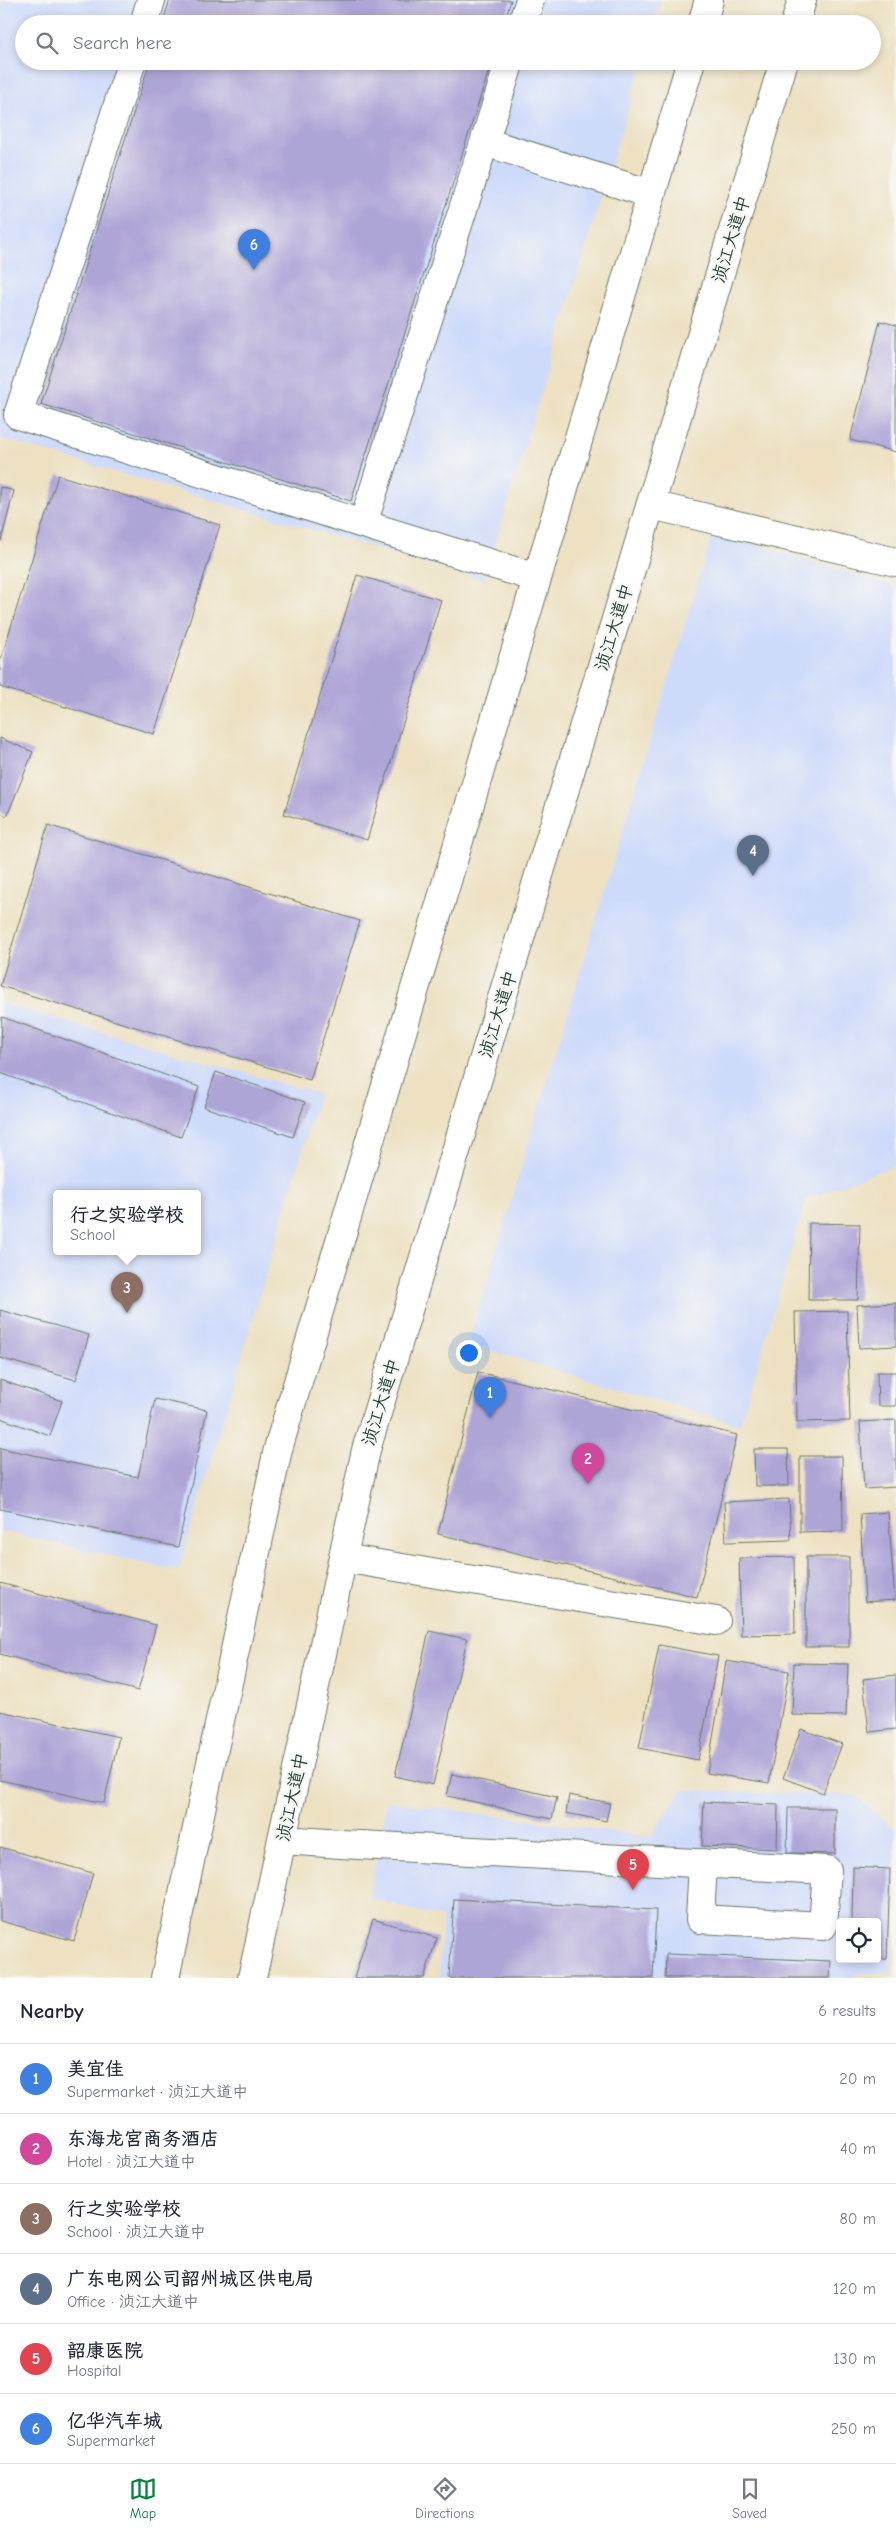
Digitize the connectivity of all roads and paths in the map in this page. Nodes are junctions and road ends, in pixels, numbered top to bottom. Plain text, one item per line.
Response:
1 (151, 0) edge
2 (530, 0) edge
3 (709, 0) edge
4 (802, 0) edge
5 (147, 15) edge
6 (525, 15) edge
7 (705, 15) edge
8 (798, 15) edge
9 (129, 70) edge
10 (507, 70) edge
11 (688, 70) edge
12 (781, 70) edge
13 (484, 142) junction
14 (651, 194) junction
15 (9, 412) edge
16 (651, 505) junction
17 (363, 524) junction
18 (896, 562) edge
19 (537, 578) junction
20 (343, 1558) junction
21 (716, 1622) dead end
22 (283, 1840) junction
23 (703, 1863) junction
24 (165, 1978) edge
25 (252, 1978) edge

1 - 5 main road
2 - 6 main road
3 - 7 main road
4 - 8 main road
9 - 15 main road
10 - 13 main road
11 - 14 main road
12 - 16 main road, 浈江大道中
13 - 14 main road
13 - 17 main road
14 - 19 main road
15 - 17 main road
16 - 18 main road
16 - 20 main road, 浈江大道中
17 - 19 main road
19 - 24 main road
20 - 21 main road
20 - 22 main road, 浈江大道中
22 - 23 main road
22 - 25 main road, 浈江大道中
23 - 23 main road

